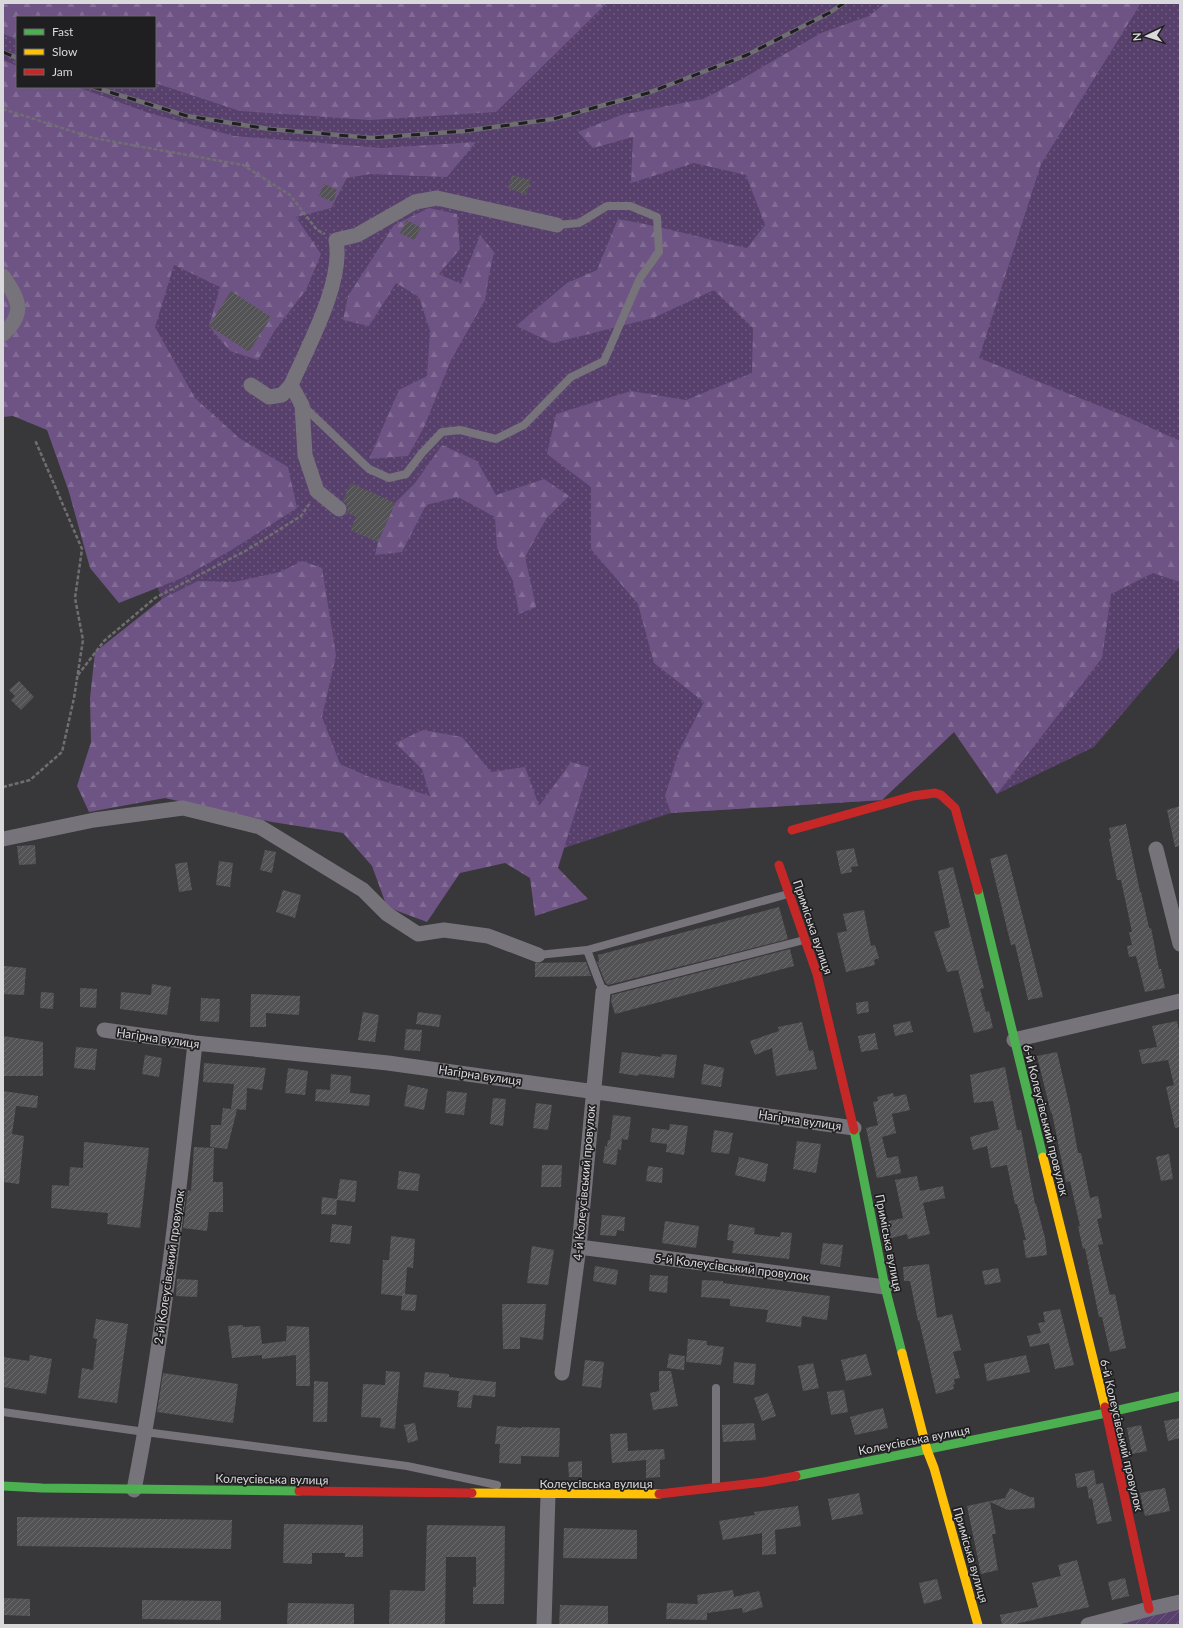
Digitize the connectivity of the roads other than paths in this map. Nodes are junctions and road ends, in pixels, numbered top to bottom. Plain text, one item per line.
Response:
1 (557, 225) joint
2 (3, 276) edge
3 (3, 334) edge
4 (251, 385) dead end
5 (291, 385) junction
6 (302, 405) junction
7 (339, 509) dead end
8 (792, 830) dead end
9 (3, 839) edge
10 (1156, 849) dead end
11 (779, 865) dead end
12 (789, 894) junction
13 (805, 940) junction
14 (1180, 944) edge
15 (586, 950) junction
16 (538, 955) joint
17 (603, 992) junction
18 (1180, 1001) edge
19 (104, 1030) dead end
20 (1014, 1040) junction
21 (195, 1043) junction
22 (593, 1090) junction
23 (854, 1128) junction
24 (579, 1247) junction
25 (885, 1287) junction
26 (562, 1373) dead end
27 (716, 1388) dead end
28 (1180, 1396) edge
29 (3, 1412) edge
30 (1106, 1413) junction
31 (145, 1432) junction
32 (927, 1450) junction
33 (3, 1486) edge
34 (716, 1488) junction
35 (134, 1490) junction
36 (548, 1495) junction
37 (1180, 1602) edge
38 (1149, 1609) junction
39 (544, 1625) edge
40 (978, 1625) edge
41 (1088, 1625) edge

1 - 5 street
1 - 6 lane
2 - 3 street
4 - 5 street
5 - 6 street
6 - 7 street
8 - 20 street, 6-й Колеусівський провулок
9 - 16 street
10 - 14 street
11 - 12 street, Приміська вулиця
12 - 13 street, Приміська вулиця
12 - 15 lane
13 - 17 lane
13 - 23 street, Приміська вулиця
15 - 16 lane
15 - 17 lane
17 - 22 street, 4-й Колеусівський провулок
18 - 20 street
19 - 21 street, Нагірна вулиця
20 - 30 street, 6-й Колеусівський провулок
21 - 22 street, Нагірна вулиця
21 - 31 street, 2-й Колеусівський провулок
22 - 23 street, Нагірна вулиця
22 - 24 street, 4-й Колеусівський провулок
23 - 25 street, Приміська вулиця
24 - 25 street, 5-й Колеусівський провулок
24 - 26 street, 4-й Колеусівський провулок
25 - 32 street, Приміська вулиця
27 - 34 lane
28 - 30 street, Колеусівська вулиця
29 - 31 lane
30 - 32 street, Колеусівська вулиця
30 - 38 street, 6-й Колеусівський провулок
31 - 35 street, 2-й Колеусівський провулок
31 - 36 lane
32 - 34 street, Колеусівська вулиця
32 - 40 street, Приміська вулиця
33 - 35 street, Колеусівська вулиця
34 - 36 street, Колеусівська вулиця
35 - 36 street, Колеусівська вулиця
36 - 39 street
37 - 38 street
38 - 41 street

